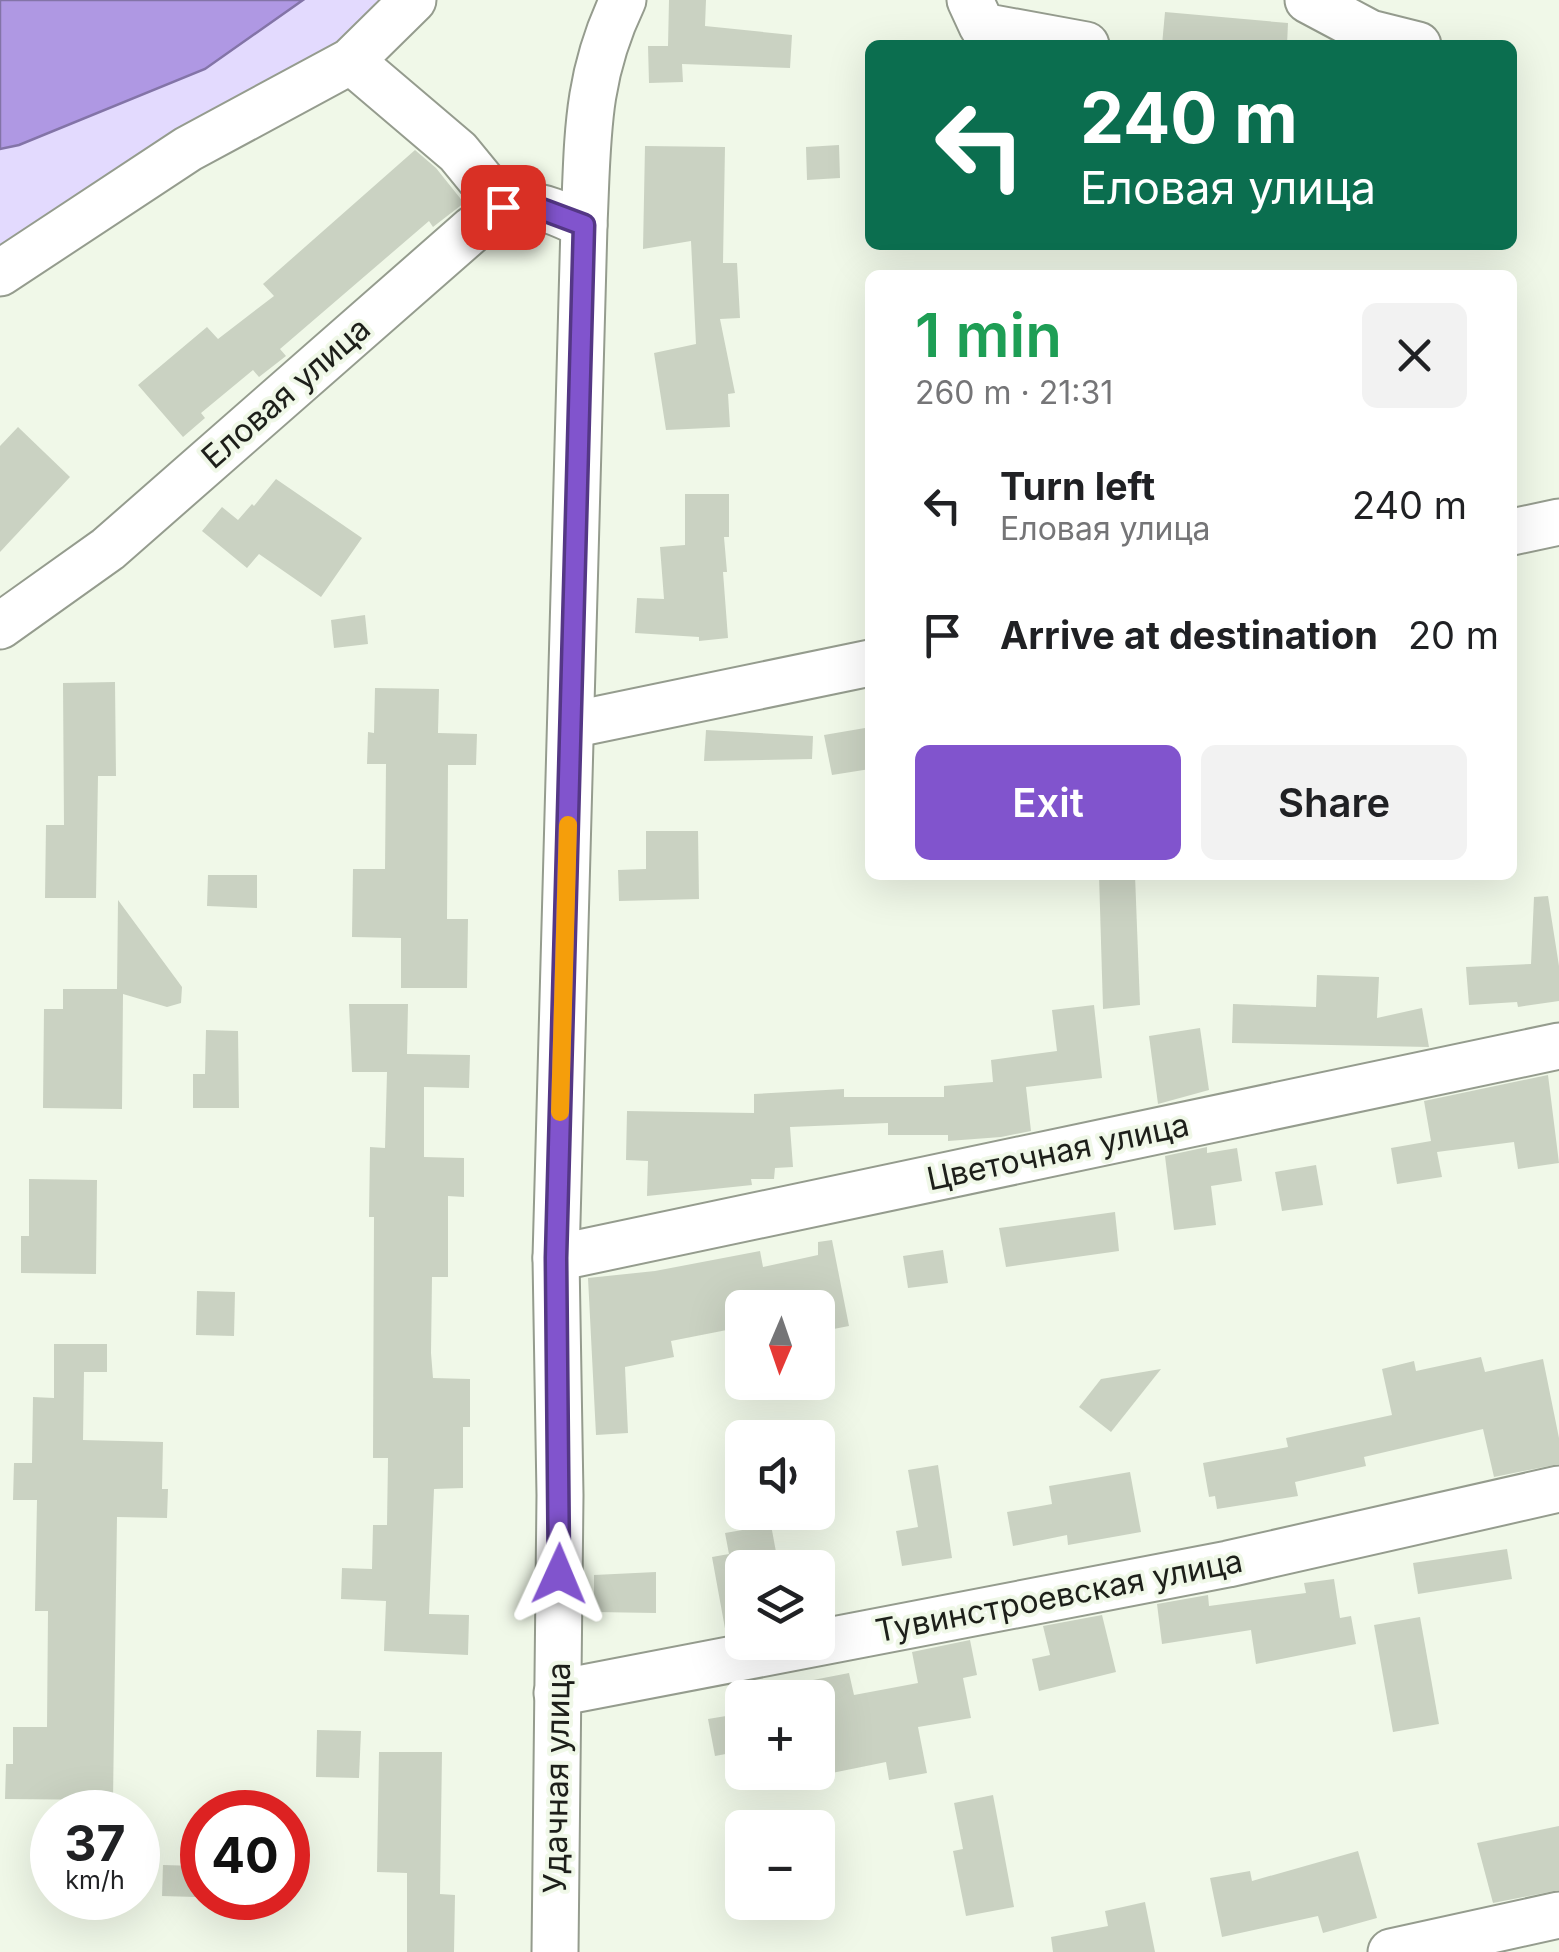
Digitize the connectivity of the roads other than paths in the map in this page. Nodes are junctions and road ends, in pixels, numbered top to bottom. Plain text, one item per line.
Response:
1 (413, 0) edge
2 (623, 0) edge
3 (970, 0) edge
4 (1308, 0) edge
5 (1059, 40) edge
6 (1398, 40) edge
7 (352, 61) junction
8 (503, 207) junction
9 (584, 225) junction
10 (0, 273) edge
11 (1559, 522) edge
12 (1517, 531) edge
13 (0, 626) edge
14 (865, 664) edge
15 (571, 724) junction
16 (1559, 1046) edge
17 (556, 1258) junction
18 (1559, 1488) edge
19 (558, 1693) junction
20 (1559, 1915) edge
21 (555, 1952) edge
22 (1391, 1952) edge

1 - 7 street
2 - 9 street, Удачная улица
3 - 5 street
4 - 6 street
7 - 8 street
7 - 10 street
8 - 9 street
8 - 13 street, Еловая улица
9 - 15 street, Удачная улица
11 - 12 street
14 - 15 street
15 - 17 street, Удачная улица
16 - 17 street, Цветочная улица
17 - 19 street, Удачная улица
18 - 19 street, Тувинстроевская улица
19 - 21 street, Удачная улица
20 - 22 street

